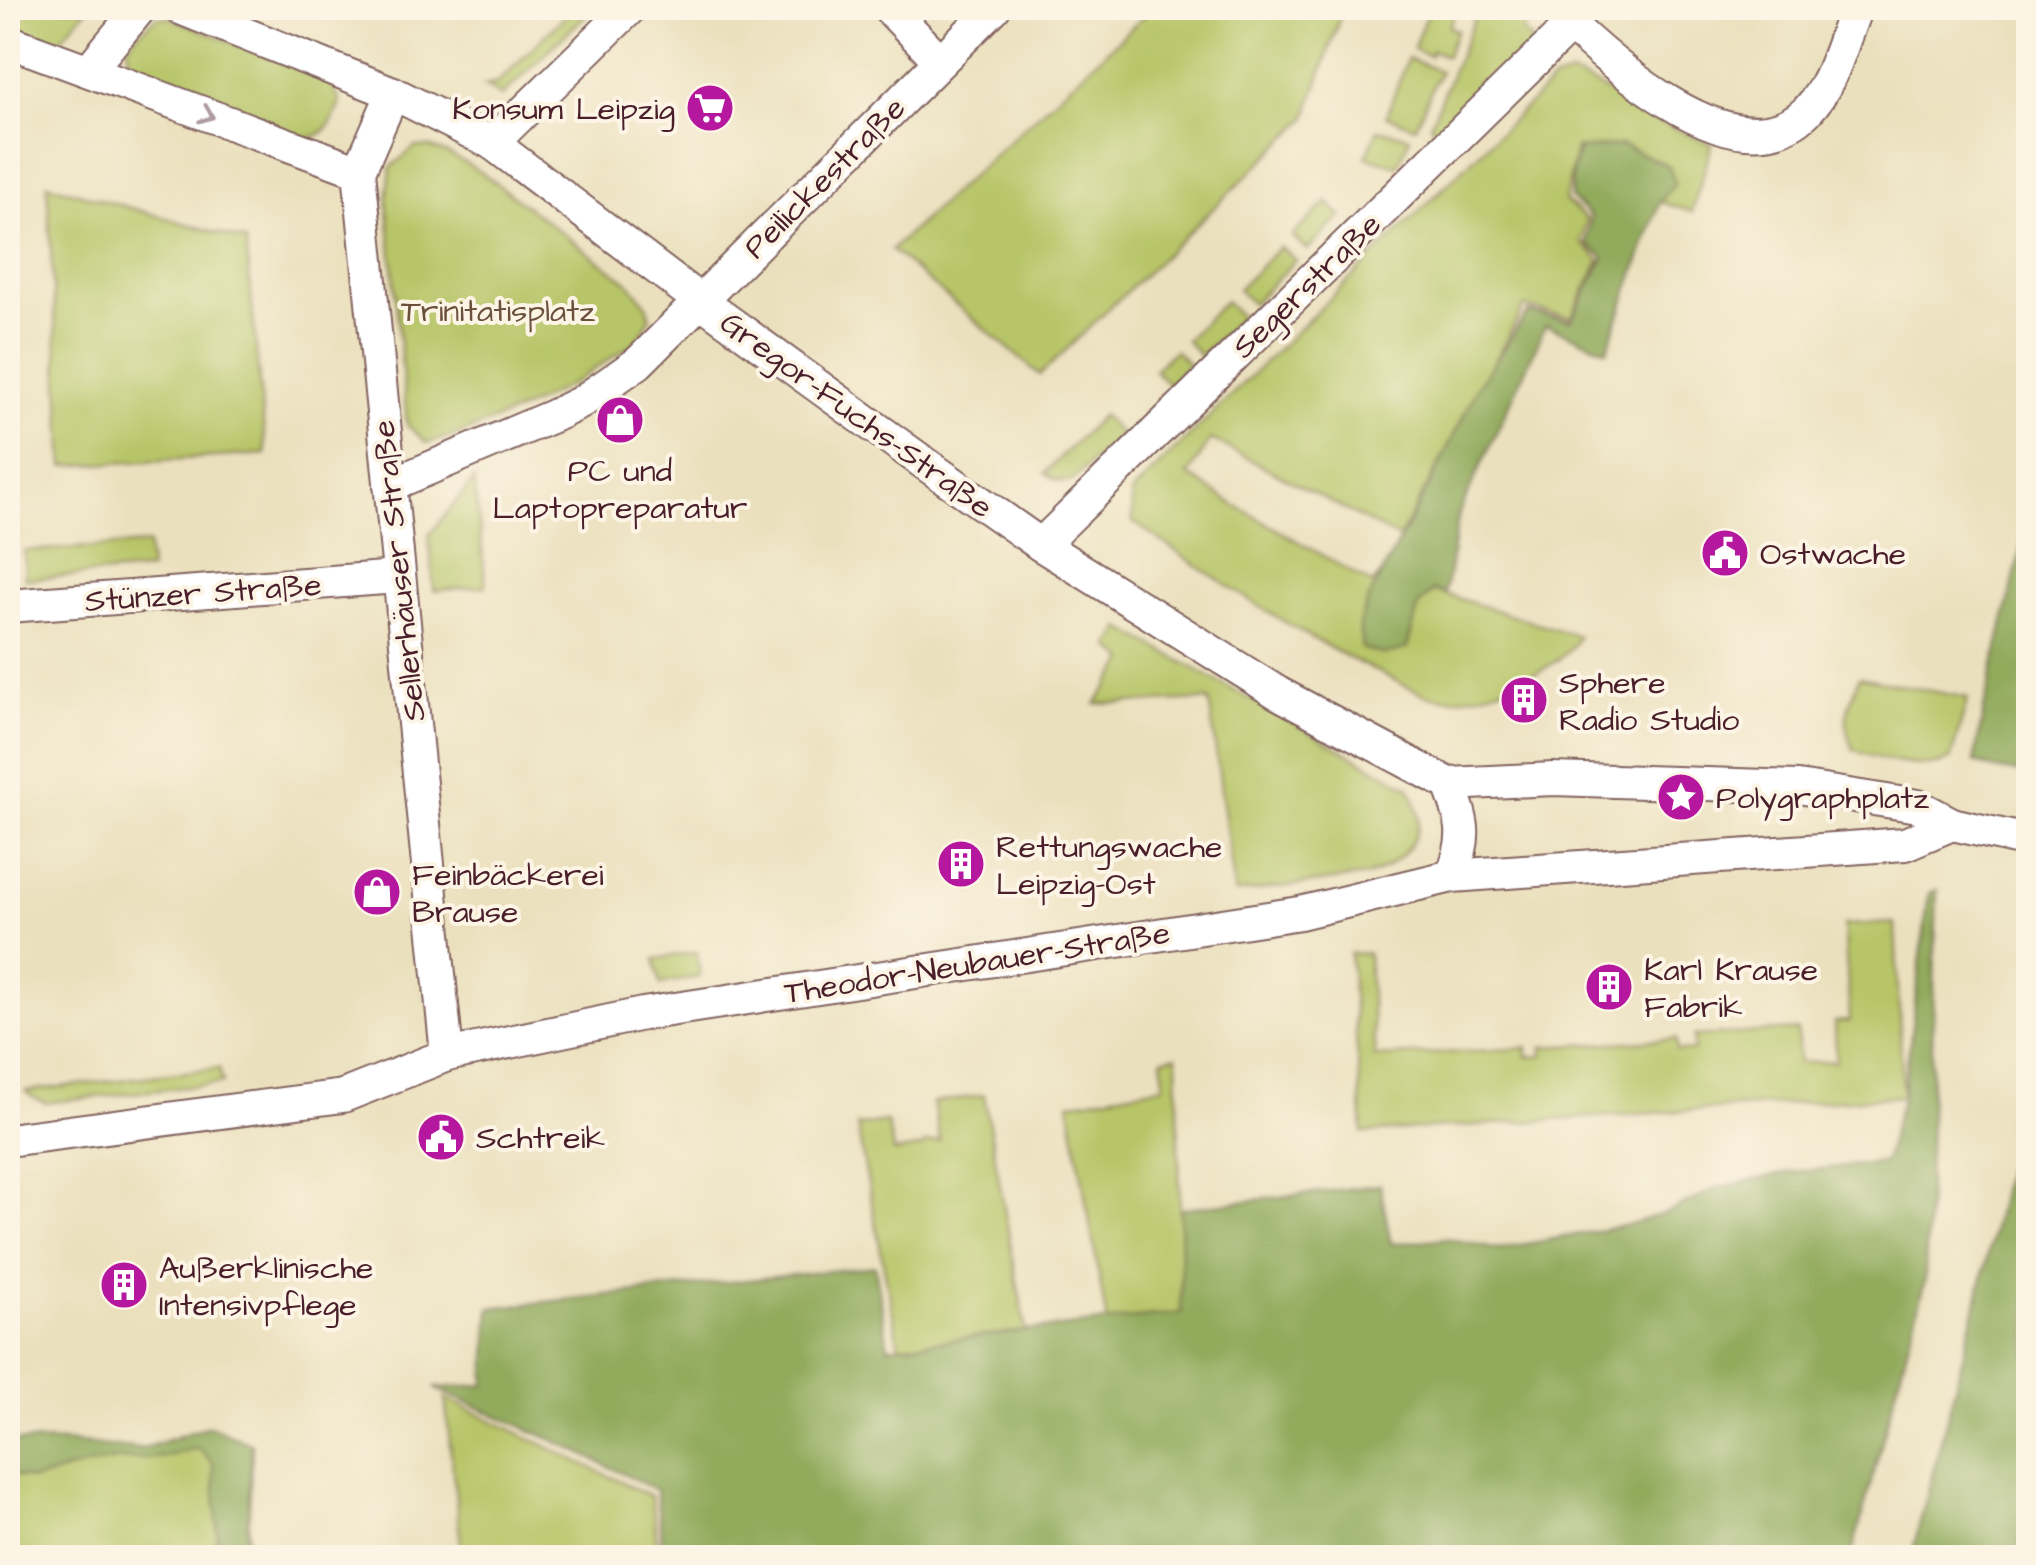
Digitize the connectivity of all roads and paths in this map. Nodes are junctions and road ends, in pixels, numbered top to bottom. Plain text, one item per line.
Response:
1 (140, 8) edge
2 (180, 8) edge
3 (630, 8) edge
4 (889, 8) edge
5 (994, 8) edge
6 (1856, 8) edge
7 (1562, 16) edge
8 (8, 41) edge
9 (940, 62) junction
10 (89, 70) junction
11 (393, 93) junction
12 (492, 143) junction
13 (359, 171) junction
14 (699, 300) junction
15 (390, 485) junction
16 (1040, 544) junction
17 (398, 576) junction
18 (8, 606) edge
19 (1448, 784) junction
20 (1952, 824) junction
21 (2028, 841) edge
22 (1452, 876) junction
23 (447, 1056) junction
24 (8, 1140) edge

1 - 10 street
2 - 11 street, Gregor-Fuchs-Straße
3 - 12 street
4 - 9 street
5 - 9 street, Peilickestraße
6 - 7 street
7 - 16 street, Segerstraße
8 - 10 street
9 - 14 street, Peilickestraße
10 -> 13 street
11 - 12 street, Gregor-Fuchs-Straße
11 - 13 street, Sellerhäuser Straße
12 - 14 street, Gregor-Fuchs-Straße
13 - 15 street, Sellerhäuser Straße
14 - 15 street, Peilickestraße
14 - 16 street, Gregor-Fuchs-Straße
15 - 17 street, Sellerhäuser Straße
16 - 19 street, Gregor-Fuchs-Straße
17 - 18 street, Stünzer Straße
17 - 23 street, Sellerhäuser Straße
19 - 20 street
19 - 22 street
20 - 21 street
20 - 22 street, Theodor-Neubauer-Straße
22 - 23 street, Theodor-Neubauer-Straße
23 - 24 street, Theodor-Neubauer-Straße

